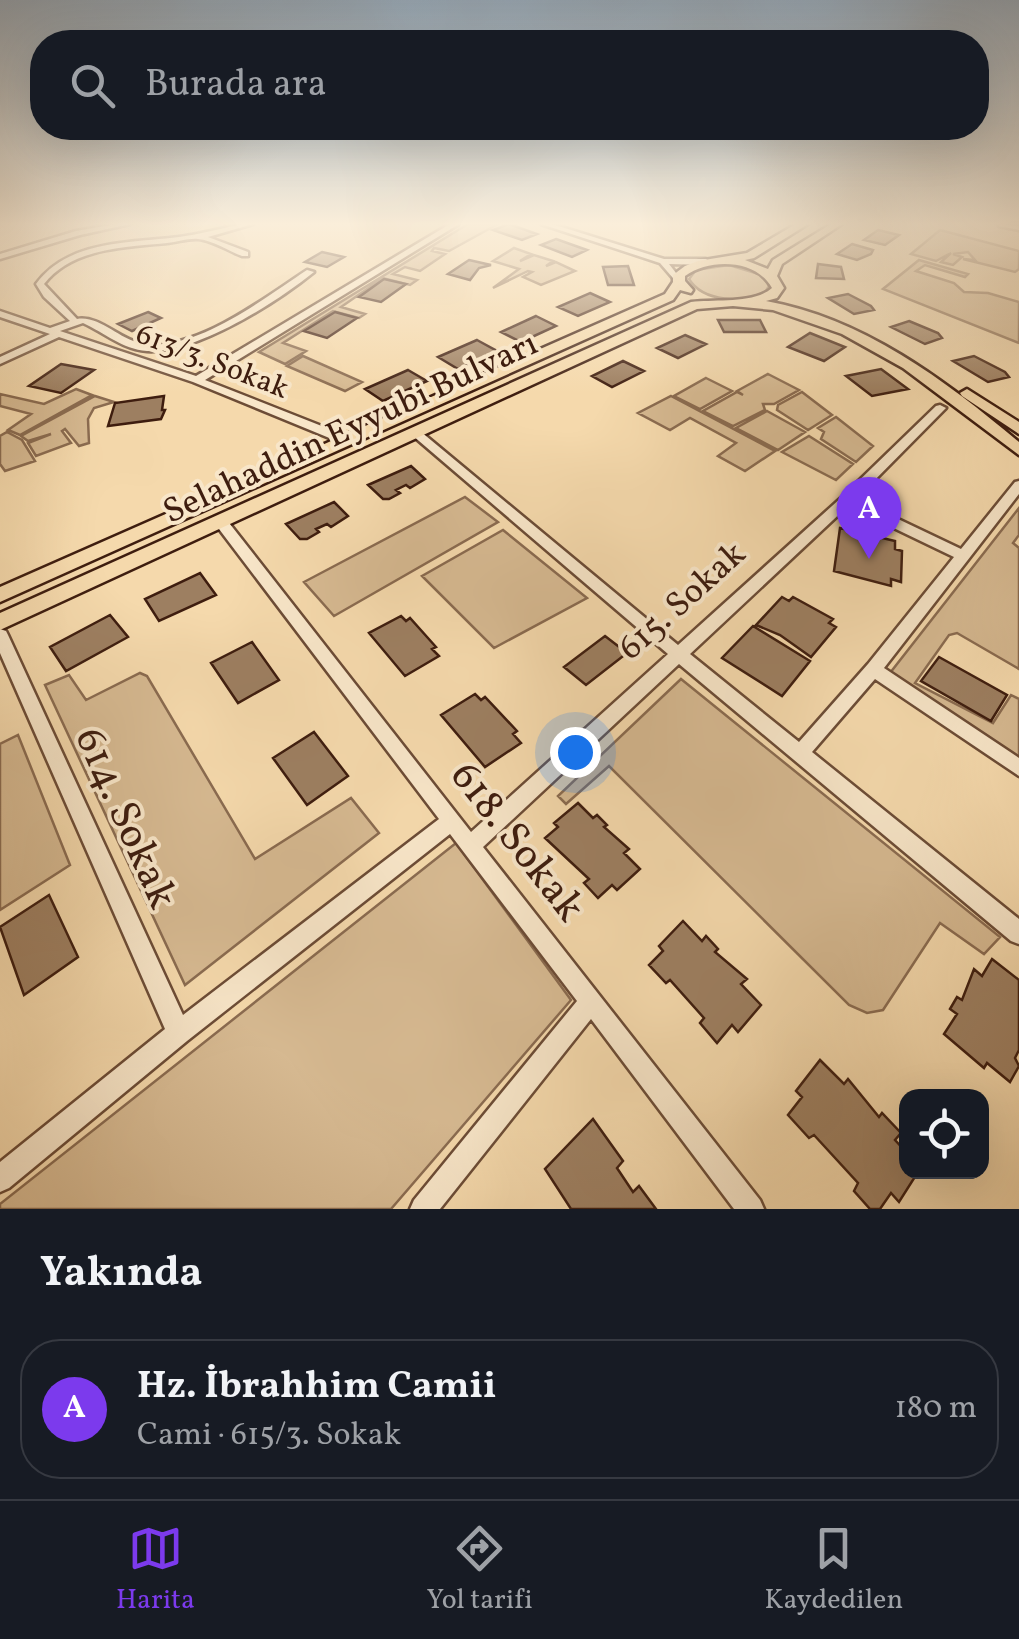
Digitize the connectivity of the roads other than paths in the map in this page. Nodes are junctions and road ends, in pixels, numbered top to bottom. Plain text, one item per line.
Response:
1 (42, 280) edge
2 (296, 280) edge
3 (362, 280) edge
4 (679, 282) joint
5 (774, 282) joint
6 (739, 303) junction
7 (0, 314) edge
8 (74, 321) junction
9 (54, 332) junction
10 (0, 361) edge
11 (198, 380) junction
12 (940, 408) dead end
13 (1019, 429) edge
14 (416, 432) junction
15 (348, 441) junction
16 (1019, 450) edge
17 (1019, 485) edge
18 (847, 500) junction
19 (221, 522) junction
20 (963, 556) junction
21 (0, 595) edge
22 (0, 622) edge
23 (0, 635) edge
24 (677, 654) junction
25 (874, 668) junction
26 (799, 754) junction
27 (1019, 768) edge
28 (451, 821) junction
29 (471, 845) junction
30 (1019, 933) edge
31 (590, 1001) junction
32 (179, 1033) junction
33 (0, 1180) edge
34 (423, 1209) edge
35 (752, 1209) edge

1 - 8 street
2 - 8 street
3 - 11 street
4 - 6 main road
4 - 15 main road, Selahaddin Eyyubi Bulvarı
5 - 6 main road
5 - 13 main road
6 - 14 main road, Selahaddin Eyyubi Bulvarı
6 - 16 main road
7 - 9 street, 613/3. Sokak
8 - 9 street
9 - 10 street
9 - 11 street, 613/3. Sokak
11 - 15 street, 613/3. Sokak
12 - 18 street, 615. Sokak
14 - 19 main road, Selahaddin Eyyubi Bulvarı
14 - 24 street
15 - 21 main road, Selahaddin Eyyubi Bulvarı
17 - 20 street
18 - 20 street
18 - 24 street, 615. Sokak
19 - 22 main road, Selahaddin Eyyubi Bulvarı
19 - 28 street, 618. Sokak
20 - 25 street
23 - 32 street, 614. Sokak
24 - 26 street
24 - 29 street, 615. Sokak
25 - 26 street
25 - 27 street
26 - 30 street
28 - 29 street, 618. Sokak
28 - 32 street
29 - 31 street, 618. Sokak
31 - 34 street
31 - 35 street, 618. Sokak
32 - 33 street

